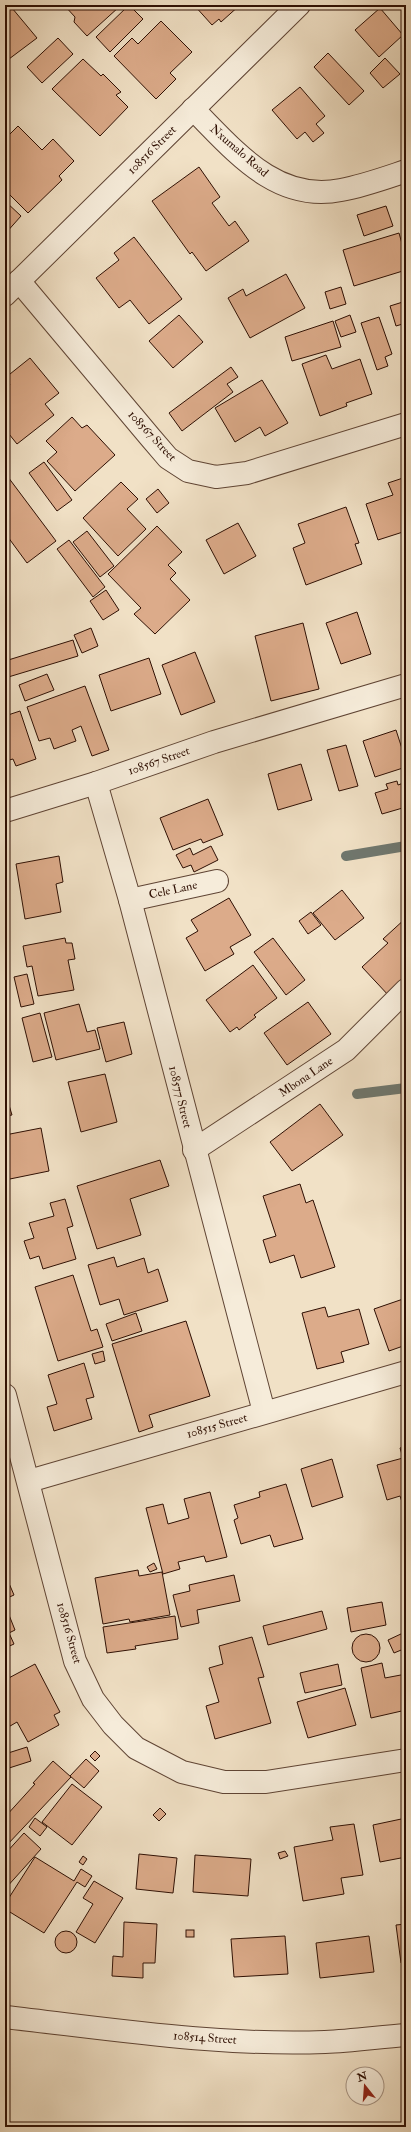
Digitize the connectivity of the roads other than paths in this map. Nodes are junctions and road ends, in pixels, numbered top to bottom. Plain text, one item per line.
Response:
1 (299, 5) edge
2 (193, 109) junction
3 (406, 172) edge
4 (12, 288) edge
5 (406, 424) edge
6 (406, 685) edge
7 (96, 783) junction
8 (5, 811) edge
9 (216, 881) dead end
10 (130, 900) junction
11 (406, 990) edge
12 (194, 1150) junction
13 (406, 1372) edge
14 (5, 1395) edge
15 (264, 1412) junction
16 (29, 1481) junction
17 (406, 1760) edge
18 (5, 2017) edge
19 (406, 2035) edge

1 - 2 street, 108516 Street
2 - 3 street, Nxumalo Road
2 - 4 street, 108516 Street
4 - 5 street, 108567 Street
6 - 7 street, 108567 Street
7 - 8 street, 108567 Street
7 - 10 street, 108577 Street
9 - 10 street, Cele Lane
10 - 12 street, 108577 Street
11 - 12 street, Mbona Lane
12 - 15 street, 108577 Street
13 - 15 street, 108515 Street
14 - 16 street, 108516 Street
15 - 16 street, 108515 Street
16 - 17 street, 108516 Street
18 - 19 street, 108514 Street

